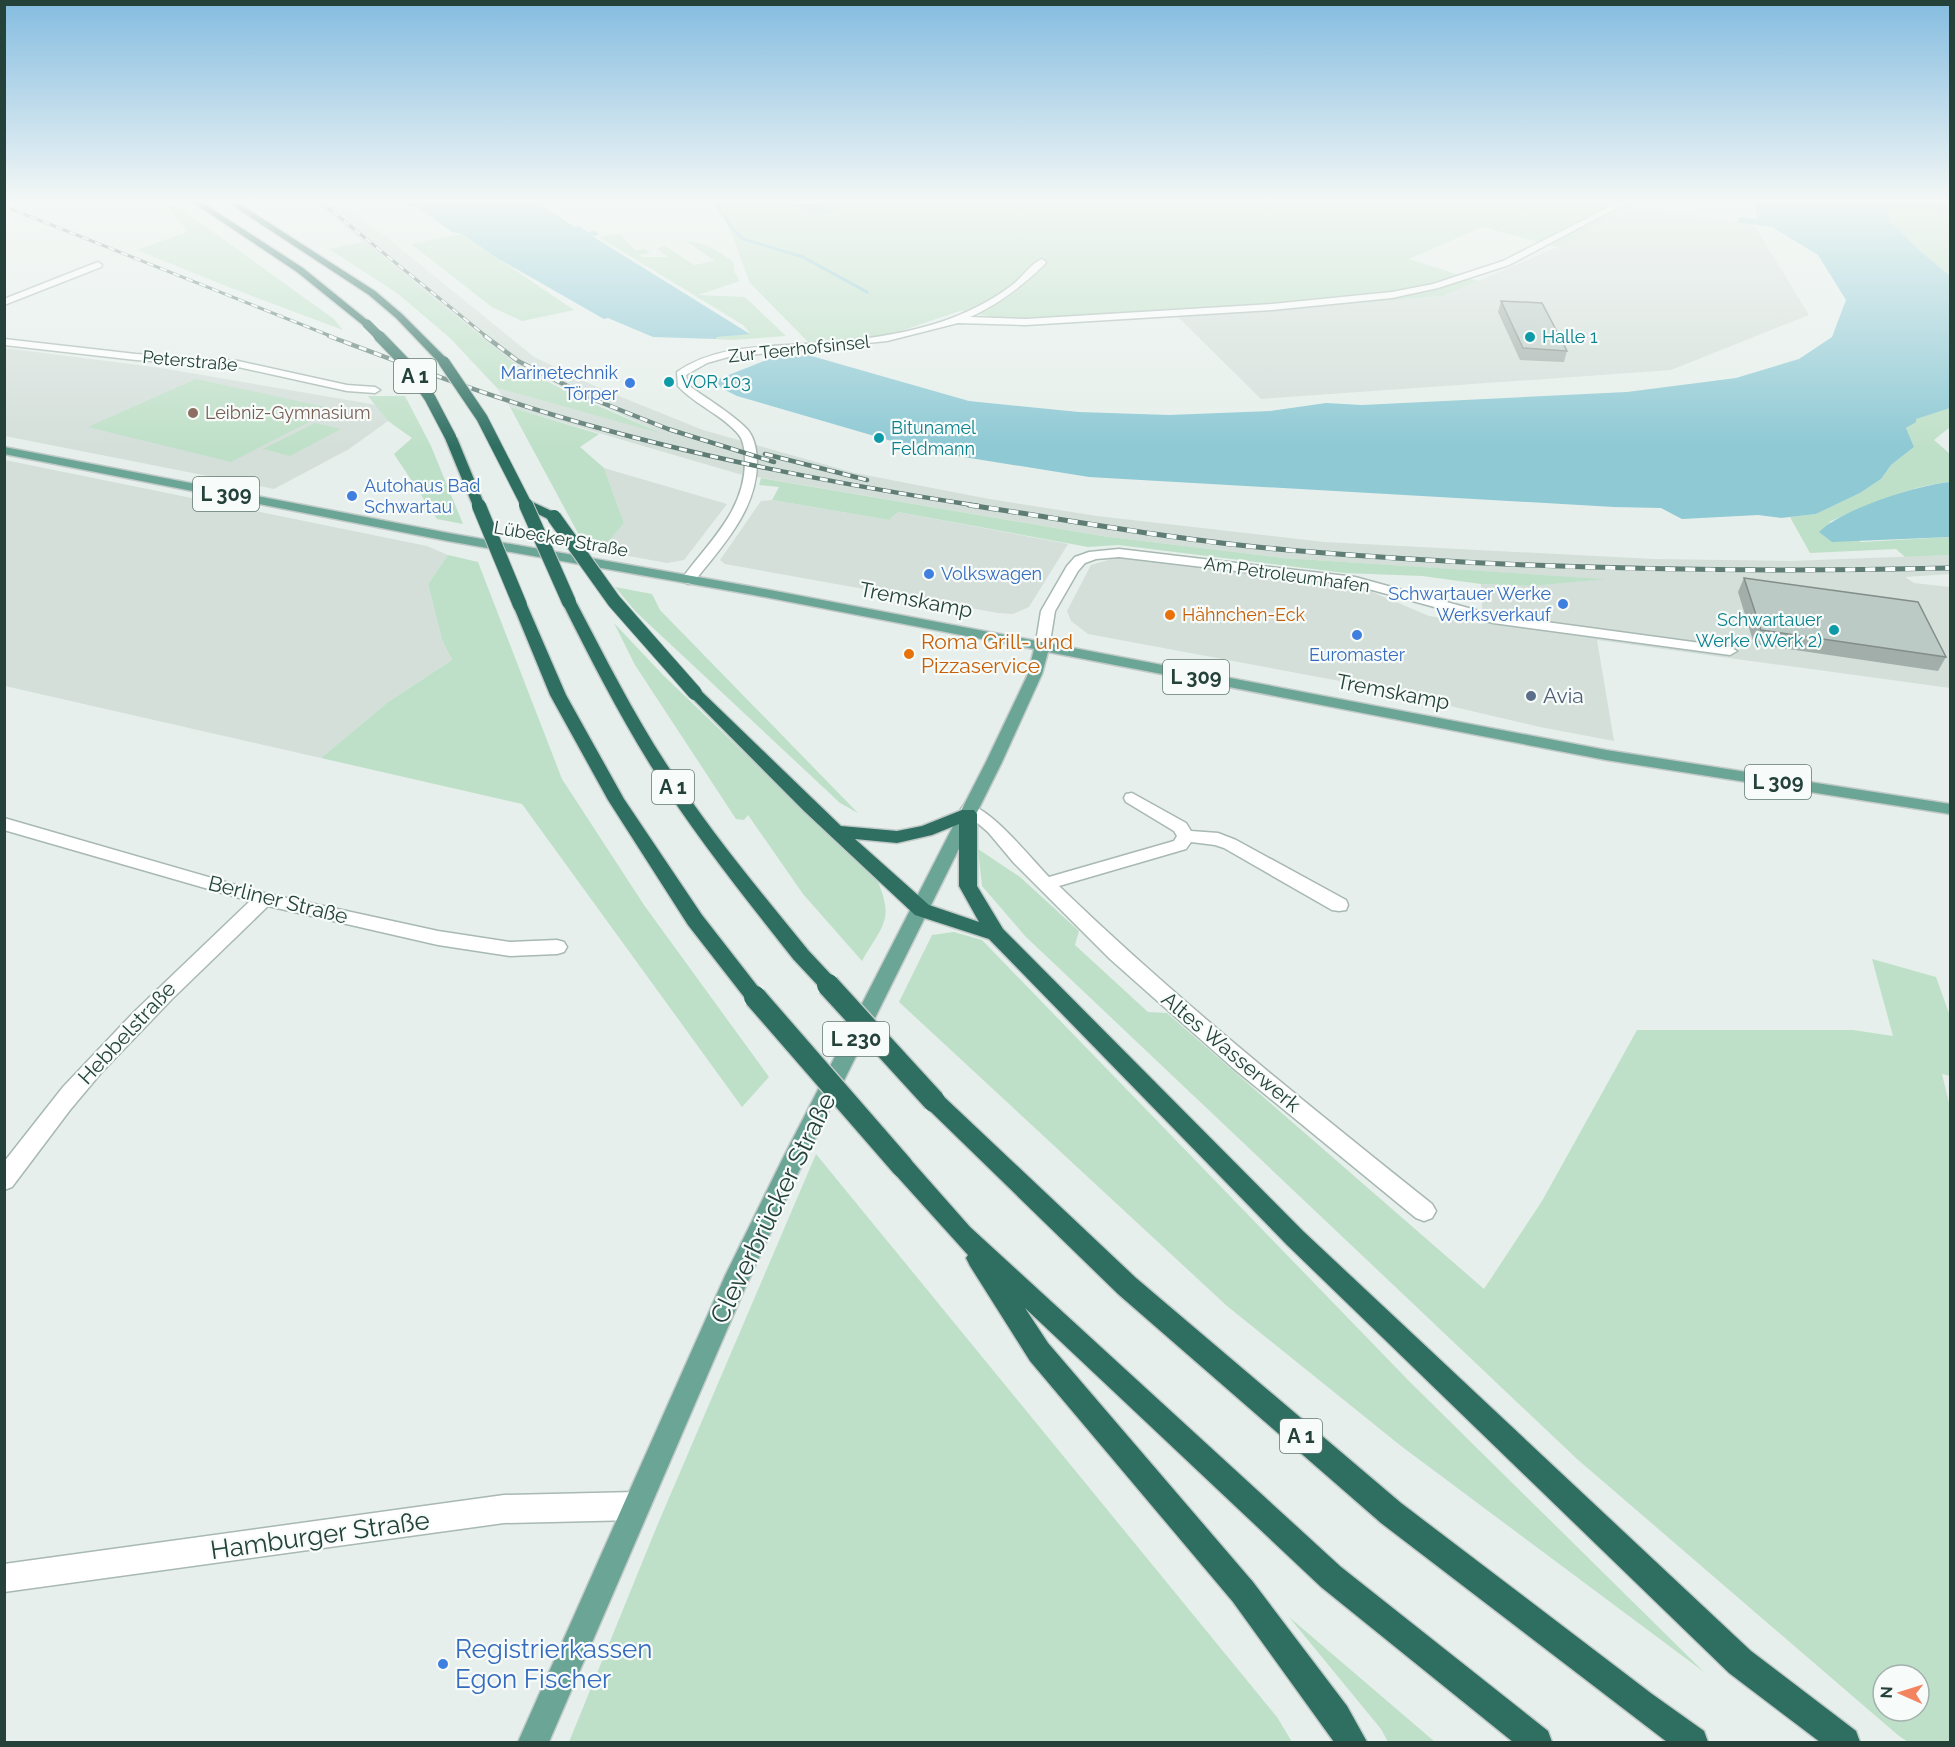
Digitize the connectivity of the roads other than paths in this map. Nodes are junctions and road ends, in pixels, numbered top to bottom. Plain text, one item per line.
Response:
1 (50, 285) edge
2 (318, 285) edge
3 (359, 285) edge
4 (1020, 285) edge
5 (1440, 285) edge
6 (4, 303) edge
7 (959, 320) junction
8 (4, 342) edge
9 (375, 390) dead end
10 (4, 450) edge
11 (526, 503) junction
12 (688, 580) junction
13 (1042, 648) junction
14 (1730, 651) dead end
15 (1132, 798) dead end
16 (1950, 809) edge
17 (969, 812) junction
18 (4, 824) edge
19 (836, 831) junction
20 (1186, 836) junction
21 (1045, 884) junction
22 (264, 899) junction
23 (1339, 905) dead end
24 (922, 910) junction
25 (996, 934) junction
26 (557, 947) dead end
27 (4, 1180) edge
28 (1424, 1211) dead end
29 (962, 1233) junction
30 (636, 1506) junction
31 (4, 1578) edge
32 (532, 1743) edge
33 (1351, 1743) edge
34 (1537, 1743) edge
35 (1693, 1743) edge
36 (1845, 1743) edge

1 - 6 street
2 - 29 highway, A 1, bridge
3 - 11 highway, A 1, bridge
4 - 7 street, Zur Teerhofsinsel
5 - 7 street, Zur Teerhofsinsel
7 - 12 street, Zur Teerhofsinsel
8 - 9 street, Peterstraße
10 - 12 main road, Lübecker Straße / L 309
11 - 19 highway, bridge
11 - 35 highway, A 1, bridge
12 - 13 main road, Tremskamp / L 309
13 - 14 street, Am Petroleumhafen
13 - 16 main road, Tremskamp / L 309
13 - 17 main road, Cleverbrücker Straße / L 230
15 - 20 street
17 - 19 highway
17 - 21 street, Altes Wasserwerk
17 - 24 main road, Cleverbrücker Straße / L 230
17 - 25 highway
18 - 22 street, Berliner Straße
19 - 24 highway
20 - 21 street
20 - 23 street
21 - 28 street, Altes Wasserwerk
22 - 26 street, Berliner Straße
22 - 27 street, Hebbelstraße
24 - 25 highway
24 - 30 main road, Cleverbrücker Straße / L 230
25 - 36 highway
29 - 33 highway
29 - 34 highway, A 1
30 - 31 street, Hamburger Straße
30 - 32 main road, Cleverbrücker Straße / L 230

